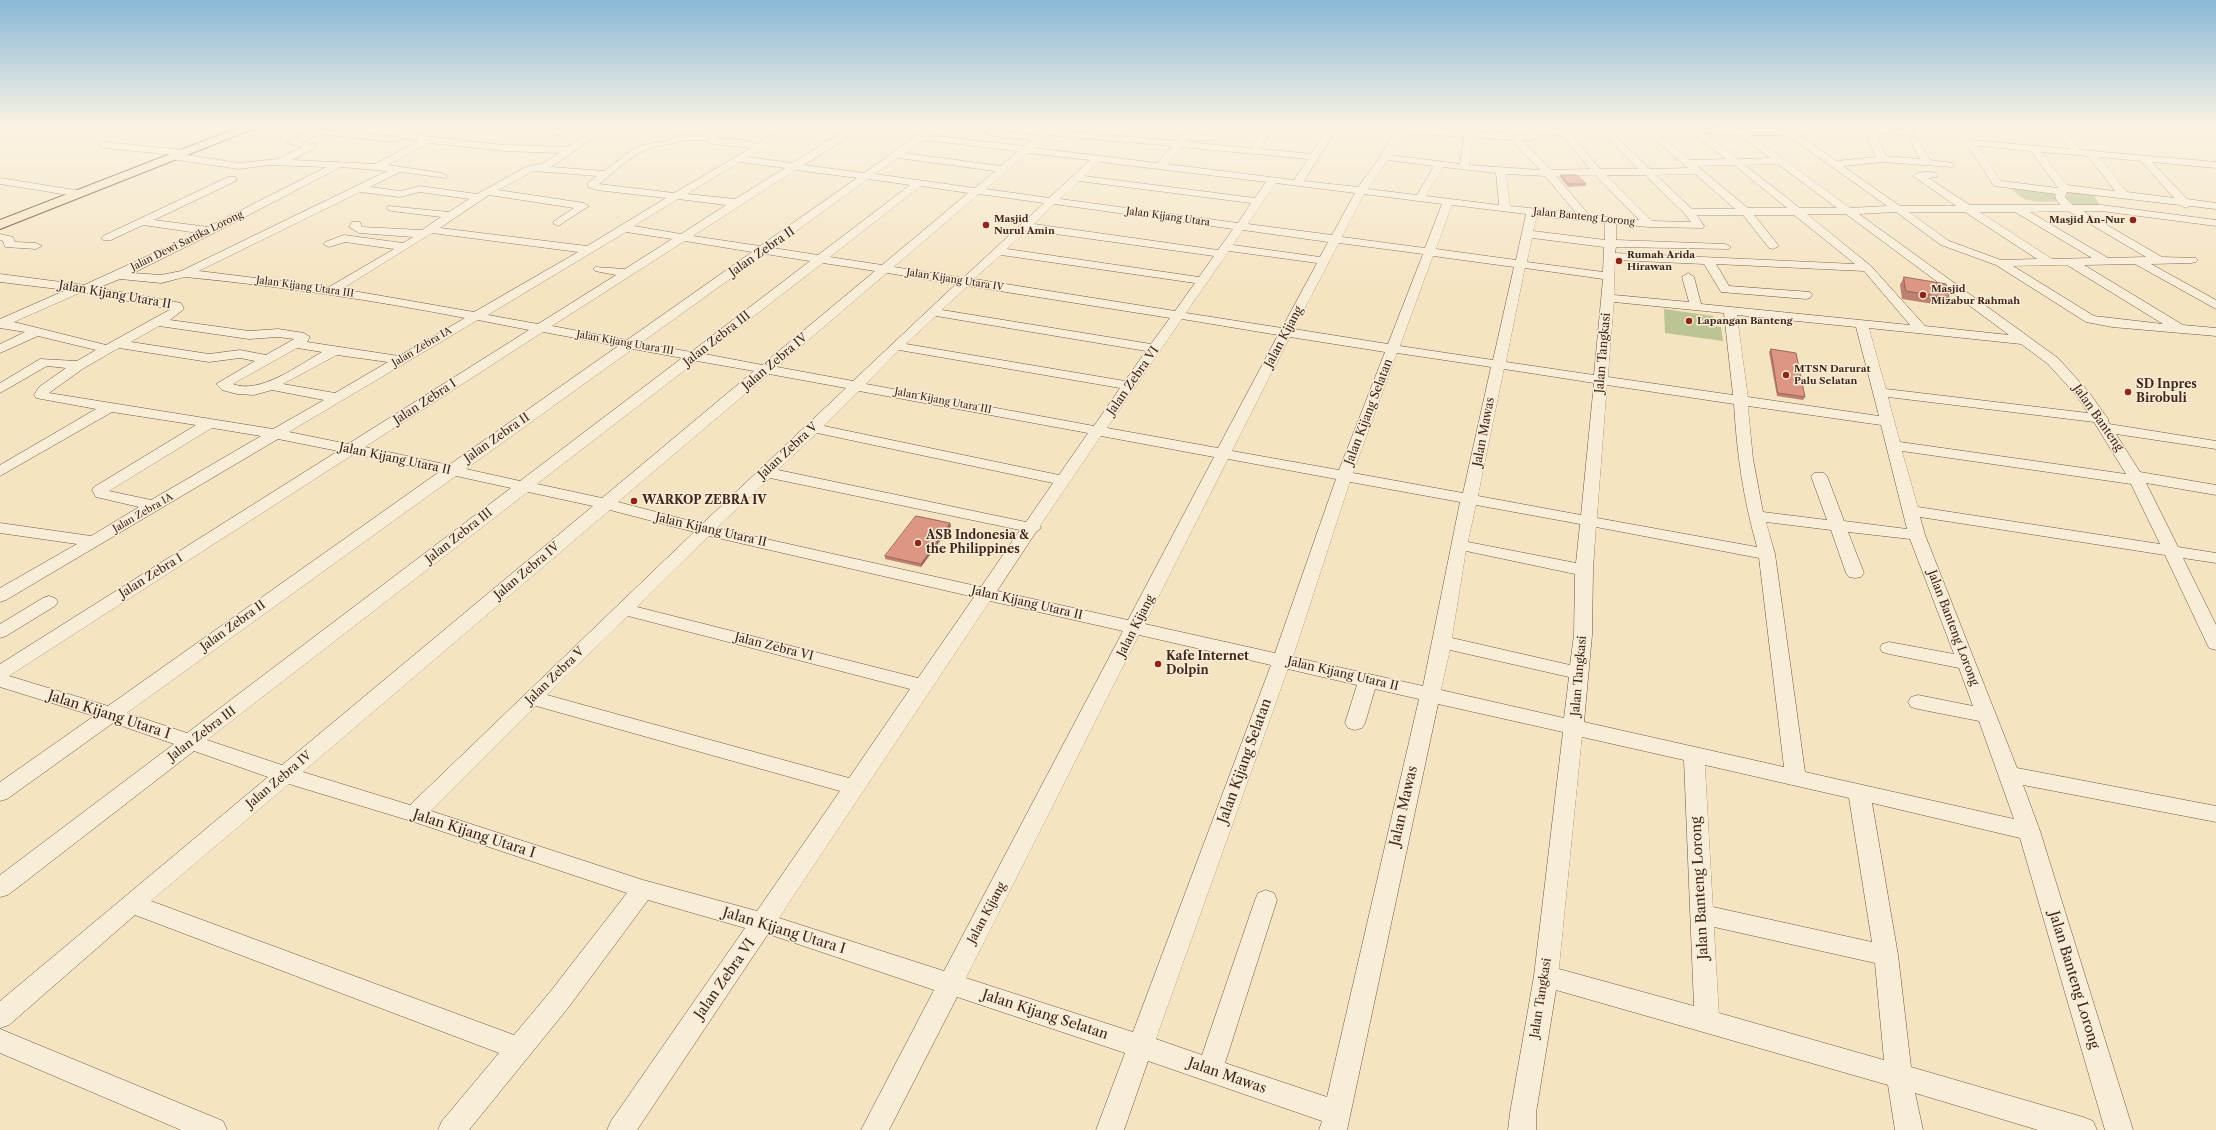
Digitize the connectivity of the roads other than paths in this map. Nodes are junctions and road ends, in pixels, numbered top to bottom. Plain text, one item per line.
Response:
1 (123, 178) edge
2 (232, 178) dead end
3 (313, 178) edge
4 (382, 178) edge
5 (439, 178) edge
6 (514, 178) edge
7 (601, 178) edge
8 (709, 178) edge
9 (777, 178) edge
10 (867, 178) edge
11 (873, 178) edge
12 (994, 178) edge
13 (1075, 178) joint
14 (1255, 178) edge
15 (1301, 178) edge
16 (1370, 178) edge
17 (1432, 178) edge
18 (1502, 178) edge
19 (1552, 178) edge
20 (1604, 178) edge
21 (1654, 178) edge
22 (1706, 178) edge
23 (1756, 178) edge
24 (1803, 178) edge
25 (1854, 178) edge
26 (1921, 178) edge
27 (1994, 178) edge
28 (2054, 178) edge
29 (2110, 178) edge
30 (2161, 178) edge
31 (1273, 180) junction
32 (3, 182) edge
33 (1298, 183) junction
34 (918, 184) junction
35 (1998, 184) junction
36 (361, 188) junction
37 (420, 189) junction
38 (2062, 190) junction
39 (1361, 191) junction
40 (977, 192) junction
41 (81, 194) junction
42 (2123, 194) junction
43 (483, 195) junction
44 (678, 196) junction
45 (1420, 198) junction
46 (1050, 201) junction
47 (1258, 201) junction
48 (1448, 202) junction
49 (2184, 202) junction
50 (738, 203) junction
51 (2216, 206) edge
52 (2069, 207) junction
53 (392, 208) dead end
54 (2017, 208) junction
55 (2037, 208) junction
56 (1505, 209) junction
57 (1898, 209) junction
58 (1966, 209) junction
59 (1798, 211) junction
60 (1848, 211) junction
61 (1532, 212) junction
62 (1689, 212) junction
63 (1746, 212) junction
64 (450, 215) junction
65 (1586, 218) junction
66 (1611, 220) junction
67 (2198, 221) junction
68 (142, 222) junction
69 (558, 223) dead end
70 (2216, 223) edge
71 (2, 224) edge
72 (1649, 224) junction
73 (1025, 226) junction
74 (1241, 227) junction
75 (624, 228) junction
76 (210, 231) junction
77 (428, 232) junction
78 (1528, 234) junction
79 (0, 236) edge
80 (107, 238) dead end
81 (344, 238) junction
82 (684, 238) junction
83 (1335, 240) junction
84 (329, 244) dead end
85 (36, 246) dead end
86 (1773, 246) dead end
87 (405, 247) junction
88 (1725, 247) dead end
89 (1610, 248) junction
90 (589, 250) junction
91 (765, 250) junction
92 (1224, 250) junction
93 (997, 251) junction
94 (1428, 252) junction
95 (821, 258) junction
96 (2137, 260) junction
97 (2160, 260) junction
98 (2192, 260) dead end
99 (1325, 261) junction
100 (1708, 261) junction
101 (2105, 261) junction
102 (2049, 262) junction
103 (2070, 262) junction
104 (2000, 263) junction
105 (1520, 265) junction
106 (886, 268) junction
107 (1867, 268) junction
108 (599, 269) dead end
109 (185, 273) junction
110 (628, 273) junction
111 (119, 275) junction
112 (1608, 276) junction
113 (1688, 277) dead end
114 (0, 278) edge
115 (964, 281) junction
116 (1202, 281) junction
117 (83, 288) junction
118 (332, 290) junction
119 (1806, 295) dead end
120 (1608, 298) junction
121 (2216, 305) edge
122 (1696, 307) junction
123 (1730, 311) junction
124 (934, 312) junction
125 (475, 315) junction
126 (1178, 315) junction
127 (158, 322) junction
128 (1, 323) edge
129 (1862, 325) junction
130 (541, 327) junction
131 (2180, 329) junction
132 (38, 331) junction
133 (1922, 331) junction
134 (1286, 332) junction
135 (2216, 332) edge
136 (2024, 340) junction
137 (294, 344) junction
138 (632, 344) junction
139 (112, 346) junction
140 (896, 346) junction
141 (0, 349) edge
142 (1155, 349) junction
143 (1394, 349) junction
144 (330, 354) junction
145 (696, 356) junction
146 (267, 359) junction
147 (400, 360) junction
148 (1498, 364) junction
149 (79, 365) junction
150 (388, 368) junction
151 (767, 369) junction
152 (1600, 379) junction
153 (856, 385) junction
154 (272, 386) junction
155 (1130, 386) junction
156 (0, 389) edge
157 (1879, 392) junction
158 (338, 398) junction
159 (1741, 400) junction
160 (110, 407) junction
161 (1887, 422) junction
162 (210, 423) junction
163 (2103, 423) junction
164 (814, 428) junction
165 (1099, 429) junction
166 (275, 434) junction
167 (1892, 445) junction
168 (2216, 446) edge
169 (352, 449) junction
170 (1223, 453) junction
171 (451, 470) junction
172 (0, 471) edge
173 (765, 472) junction
174 (1345, 475) junction
175 (1819, 476) dead end
176 (2136, 478) junction
177 (1063, 480) junction
178 (522, 488) junction
179 (2215, 488) edge
180 (1471, 500) junction
181 (606, 504) junction
182 (156, 506) junction
183 (1910, 511) junction
184 (1756, 516) junction
185 (1588, 520) junction
186 (1839, 525) junction
187 (0, 528) edge
188 (1033, 528) junction
189 (705, 530) junction
190 (1917, 535) junction
191 (94, 541) junction
192 (1459, 545) junction
193 (2170, 551) junction
194 (1767, 554) junction
195 (2216, 558) edge
196 (1584, 570) junction
197 (1855, 573) dead end
198 (987, 594) junction
199 (0, 596) edge
200 (49, 602) dead end
201 (624, 609) junction
202 (2211, 624) edge
203 (1136, 627) junction
204 (0, 632) edge
205 (1442, 642) junction
206 (2216, 644) edge
207 (1889, 648) dead end
208 (1282, 660) junction
209 (1966, 663) junction
210 (0, 673) edge
211 (1579, 673) junction
212 (0, 680) edge
213 (1368, 680) junction
214 (924, 686) junction
215 (1430, 694) junction
216 (532, 698) junction
217 (1918, 702) dead end
218 (110, 714) junction
219 (1987, 716) junction
220 (1355, 723) dead end
221 (1574, 729) junction
222 (192, 742) junction
223 (1694, 754) junction
224 (2009, 774) junction
225 (286, 775) junction
226 (1796, 779) junction
227 (854, 787) junction
228 (1860, 792) junction
229 (0, 793) edge
230 (414, 814) junction
231 (2216, 814) edge
232 (2029, 831) junction
233 (0, 888) edge
234 (643, 889) junction
235 (1266, 900) dead end
236 (132, 904) junction
237 (1701, 914) junction
238 (764, 923) junction
239 (1886, 955) junction
240 (1546, 976) junction
241 (950, 984) junction
242 (0, 1017) edge
243 (1707, 1022) junction
244 (0, 1041) edge
245 (1140, 1046) junction
246 (518, 1048) junction
247 (1210, 1070) junction
248 (1899, 1076) junction
249 (1334, 1121) edge
250 (213, 1130) edge
251 (452, 1130) edge
252 (621, 1130) edge
253 (876, 1130) edge
254 (1110, 1130) edge
255 (1522, 1130) edge
256 (1909, 1130) edge
257 (2083, 1130) edge
258 (2119, 1130) edge

1 - 41 highway
2 - 68 street
3 - 76 street, Jalan Dewi Sartika Lorong
4 - 36 street
5 - 37 street
6 - 43 street
7 - 44 street
8 - 44 street, Jalan Zebra IA
9 - 50 street, Jalan Zebra I
10 - 91 street, Jalan Zebra II
11 - 34 street, Jalan Kijang Utara
12 - 40 street, Jalan Zebra IV
13 - 46 street, Jalan Zebra V
13 - 47 street
14 - 31 street
15 - 33 street
16 - 39 street, Jalan Kijang
17 - 45 street
18 - 56 street
19 - 65 street
20 - 72 street, Jalan Banteng Lorong
21 - 62 street, Jalan Banteng Lorong
22 - 63 street
23 - 59 street
24 - 60 street, Jalan Banteng
25 - 57 street
26 - 58 street
27 - 35 street
28 - 38 street
29 - 42 street
30 - 49 street
31 - 33 street
31 - 47 street, Jalan Zebra VI
32 - 41 street
33 - 39 street
34 - 40 street, Jalan Kijang Utara
34 - 95 street, Jalan Zebra III
35 - 38 street
35 - 55 street
36 - 37 street
36 - 109 street
37 - 43 street
38 - 42 street
38 - 52 street
39 - 45 street
39 - 83 street, Jalan Kijang
40 - 46 street, Jalan Kijang Utara
40 - 106 street, Jalan Zebra IV
41 - 71 highway
42 - 49 street
43 - 64 street
43 - 69 street
44 - 50 street
44 - 75 street, Jalan Zebra IA
45 - 48 street
46 - 73 street, Jalan Zebra V
46 - 74 street, Jalan Kijang Utara
47 - 74 street, Jalan Zebra VI
48 - 56 street, Jalan Banteng Lorong
48 - 94 street, Jalan Kijang Selatan
49 - 51 street
49 - 67 street
50 - 82 street, Jalan Zebra I
52 - 55 street
52 - 67 street
52 - 97 street
53 - 64 street
54 - 55 street
54 - 58 street
54 - 101 street
56 - 61 street, Jalan Banteng Lorong
57 - 58 street
57 - 60 street
57 - 104 street
58 - 102 street
59 - 60 street
59 - 63 street
59 - 107 street
60 - 136 street, Jalan Banteng
61 - 65 street, Jalan Banteng Lorong
61 - 78 street, Jalan Mawas
62 - 63 street
62 - 72 street, Jalan Banteng Lorong
63 - 86 street
64 - 77 street
65 - 66 street, Jalan Banteng Lorong
66 - 72 street, Jalan Banteng Lorong
66 - 89 street, Jalan Tangkasi
67 - 70 street
68 - 76 street
68 - 80 street
73 - 92 street
73 - 93 street, Jalan Zebra V
74 - 83 street, Jalan Kijang Utara
74 - 92 street, Jalan Zebra VI
75 - 82 street, Jalan Kijang Utara IV
75 - 90 street, Jalan Zebra IA
76 - 111 street, Jalan Dewi Sartika Lorong
77 - 81 street
77 - 87 street
77 - 90 street
78 - 89 street
78 - 105 street, Jalan Mawas
79 - 85 street
81 - 84 street
81 - 87 street
82 - 91 street, Jalan Kijang Utara IV
82 - 110 street, Jalan Zebra I
83 - 94 street
83 - 99 street, Jalan Kijang
87 - 118 street
88 - 89 street
89 - 100 street
89 - 112 street, Jalan Tangkasi
90 - 125 street, Jalan Zebra IA
91 - 95 street, Jalan Kijang Utara IV
91 - 138 street, Jalan Zebra II
92 - 99 street
92 - 116 street, Jalan Zebra VI
93 - 115 street, Jalan Zebra V
93 - 116 street
94 - 105 street
94 - 143 street, Jalan Kijang Selatan
95 - 106 street, Jalan Kijang Utara IV
95 - 145 street, Jalan Zebra III
96 - 97 street
96 - 101 street
96 - 121 street
97 - 98 street
99 - 134 street, Jalan Kijang
100 - 107 street
100 - 119 street
101 - 103 street
102 - 103 street
102 - 104 street
103 - 131 street
104 - 131 street
105 - 112 street
105 - 148 street, Jalan Mawas
106 - 115 street, Jalan Kijang Utara IV
106 - 151 street, Jalan Zebra IV
107 - 133 street
108 - 110 street
109 - 111 street, Jalan Kijang Utara III
109 - 118 street, Jalan Kijang Utara III
110 - 130 street, Jalan Zebra I
111 - 117 street, Jalan Dewi Sartika Lorong
112 - 120 street, Jalan Tangkasi
113 - 122 street
114 - 117 street, Jalan Kijang Utara II
115 - 124 street, Jalan Zebra V
115 - 126 street, Jalan Kijang Utara IV
116 - 126 street, Jalan Zebra VI
117 - 127 street, Jalan Kijang Utara II
117 - 128 street, Jalan Dewi Sartika Lorong
118 - 125 street, Jalan Kijang Utara III
120 - 122 street
120 - 152 street, Jalan Tangkasi
122 - 123 street
123 - 129 street
123 - 159 street
124 - 140 street, Jalan Zebra V
124 - 142 street
125 - 130 street, Jalan Kijang Utara III
125 - 147 street, Jalan Zebra IA
126 - 134 street, Jalan Kijang Utara IV
126 - 142 street, Jalan Zebra VI
127 - 137 street
127 - 139 street, Jalan Kijang Utara II
128 - 132 street
129 - 133 street
129 - 157 street, Jalan Banteng Lorong
130 - 138 street, Jalan Kijang Utara III
130 - 169 street, Jalan Zebra I
131 - 135 street
132 - 139 street
132 - 141 street
133 - 136 street
134 - 143 street, Jalan Kijang Selatan
134 - 170 street, Jalan Kijang
136 - 163 street, Jalan Banteng
137 - 144 street
137 - 146 street
138 - 145 street, Jalan Kijang Utara III
138 - 171 street, Jalan Zebra II
139 - 146 street
139 - 149 street, Jalan Kijang Utara II
140 - 153 street, Jalan Zebra V
140 - 155 street
142 - 155 street, Jalan Zebra VI
143 - 148 street
143 - 174 street, Jalan Kijang Selatan
144 - 147 street
144 - 150 street
144 - 154 street
145 - 151 street, Jalan Kijang Utara III
145 - 178 street, Jalan Zebra III
146 - 154 street
147 - 150 street, Jalan Zebra IA
148 - 152 street
148 - 180 street, Jalan Mawas
149 - 156 street
149 - 160 street, Jalan Kijang Utara II
150 - 158 street, Jalan Zebra IA
151 - 153 street, Jalan Kijang Utara III
151 - 181 street, Jalan Zebra IV
152 - 159 street
152 - 185 street, Jalan Tangkasi
153 - 164 street, Jalan Zebra V
153 - 165 street, Jalan Kijang Utara III
154 - 158 street
155 - 165 street, Jalan Zebra VI
157 - 161 street, Jalan Banteng Lorong
157 - 163 street
158 - 166 street, Jalan Zebra IA
159 - 161 street
159 - 184 street
160 - 162 street, Jalan Kijang Utara II
160 - 172 street
161 - 167 street, Jalan Banteng Lorong
162 - 166 street, Jalan Kijang Utara II
162 - 182 street
163 - 168 street
163 - 176 street, Jalan Banteng
164 - 173 street, Jalan Zebra V
164 - 177 street
165 - 170 street, Jalan Kijang Utara III
165 - 177 street, Jalan Zebra VI
166 - 169 street, Jalan Kijang Utara II
166 - 182 street, Jalan Zebra IA
167 - 176 street
167 - 183 street, Jalan Banteng Lorong
169 - 171 street, Jalan Kijang Utara II
169 - 210 street, Jalan Zebra I
170 - 174 street, Jalan Kijang Selatan
170 - 203 street, Jalan Kijang
171 - 178 street, Jalan Kijang Utara II
171 - 218 street, Jalan Zebra II
173 - 188 street
173 - 189 street, Jalan Zebra V
174 - 180 street
174 - 208 street, Jalan Kijang Selatan
175 - 186 street
176 - 179 street
176 - 193 street, Jalan Banteng
177 - 188 street, Jalan Zebra VI
178 - 181 street, Jalan Kijang Utara II
178 - 222 street, Jalan Zebra III
180 - 185 street
180 - 192 street, Jalan Mawas
181 - 189 street, Jalan Kijang Utara II
181 - 225 street, Jalan Zebra IV
182 - 191 street, Jalan Zebra IA
183 - 190 street, Jalan Banteng Lorong
183 - 193 street
184 - 186 street
184 - 194 street
185 - 194 street
185 - 196 street, Jalan Tangkasi
186 - 190 street
186 - 197 street
187 - 191 street
188 - 198 street, Jalan Zebra VI
189 - 198 street, Jalan Kijang Utara II
189 - 201 street, Jalan Zebra V
190 - 209 street, Jalan Banteng Lorong
191 - 199 street, Jalan Zebra IA
192 - 196 street
192 - 205 street, Jalan Mawas
193 - 195 street
193 - 202 street, Jalan Banteng
194 - 226 street
196 - 211 street, Jalan Tangkasi
198 - 203 street, Jalan Kijang Utara II
198 - 214 street, Jalan Zebra VI
200 - 204 street
201 - 214 street, Jalan Zebra VI
201 - 216 street, Jalan Zebra V
202 - 206 street, Jalan Banteng
203 - 208 street, Jalan Kijang Utara II
203 - 241 street, Jalan Kijang
205 - 211 street
205 - 215 street, Jalan Mawas
207 - 209 street
208 - 213 street, Jalan Kijang Utara II
208 - 245 street, Jalan Kijang Selatan
209 - 219 street, Jalan Banteng Lorong
211 - 221 street, Jalan Tangkasi
212 - 218 street, Jalan Kijang Utara I
213 - 215 street, Jalan Kijang Utara II
213 - 220 street
214 - 227 street, Jalan Zebra VI
215 - 221 street, Jalan Kijang Utara II
215 - 249 street, Jalan Mawas
216 - 227 street
216 - 230 street, Jalan Zebra V
217 - 219 street
218 - 222 street, Jalan Kijang Utara I
218 - 229 street, Jalan Zebra II
219 - 224 street, Jalan Banteng Lorong
221 - 223 street
221 - 240 street, Jalan Tangkasi
222 - 225 street, Jalan Kijang Utara I
222 - 233 street, Jalan Zebra III
223 - 226 street
223 - 237 street, Jalan Banteng Lorong
224 - 231 street
224 - 232 street, Jalan Banteng Lorong
225 - 230 street, Jalan Kijang Utara I
225 - 236 street, Jalan Zebra IV
226 - 228 street
227 - 238 street, Jalan Zebra VI
228 - 232 street
228 - 239 street
230 - 234 street, Jalan Kijang Utara I
232 - 258 street, Jalan Banteng Lorong
234 - 238 street, Jalan Kijang Utara I
234 - 246 street
235 - 247 street
236 - 242 street, Jalan Zebra IV
236 - 246 street
237 - 239 street
237 - 243 street, Jalan Banteng Lorong
238 - 241 street, Jalan Kijang Utara I
238 - 252 street, Jalan Zebra VI
239 - 248 street
240 - 243 street
240 - 255 street, Jalan Tangkasi
241 - 245 street, Jalan Kijang Selatan
241 - 253 street, Jalan Kijang
243 - 248 street
244 - 250 street
245 - 247 street, Jalan Mawas
245 - 254 street, Jalan Kijang Selatan
246 - 251 street
247 - 249 street, Jalan Mawas
248 - 256 street
248 - 257 street

